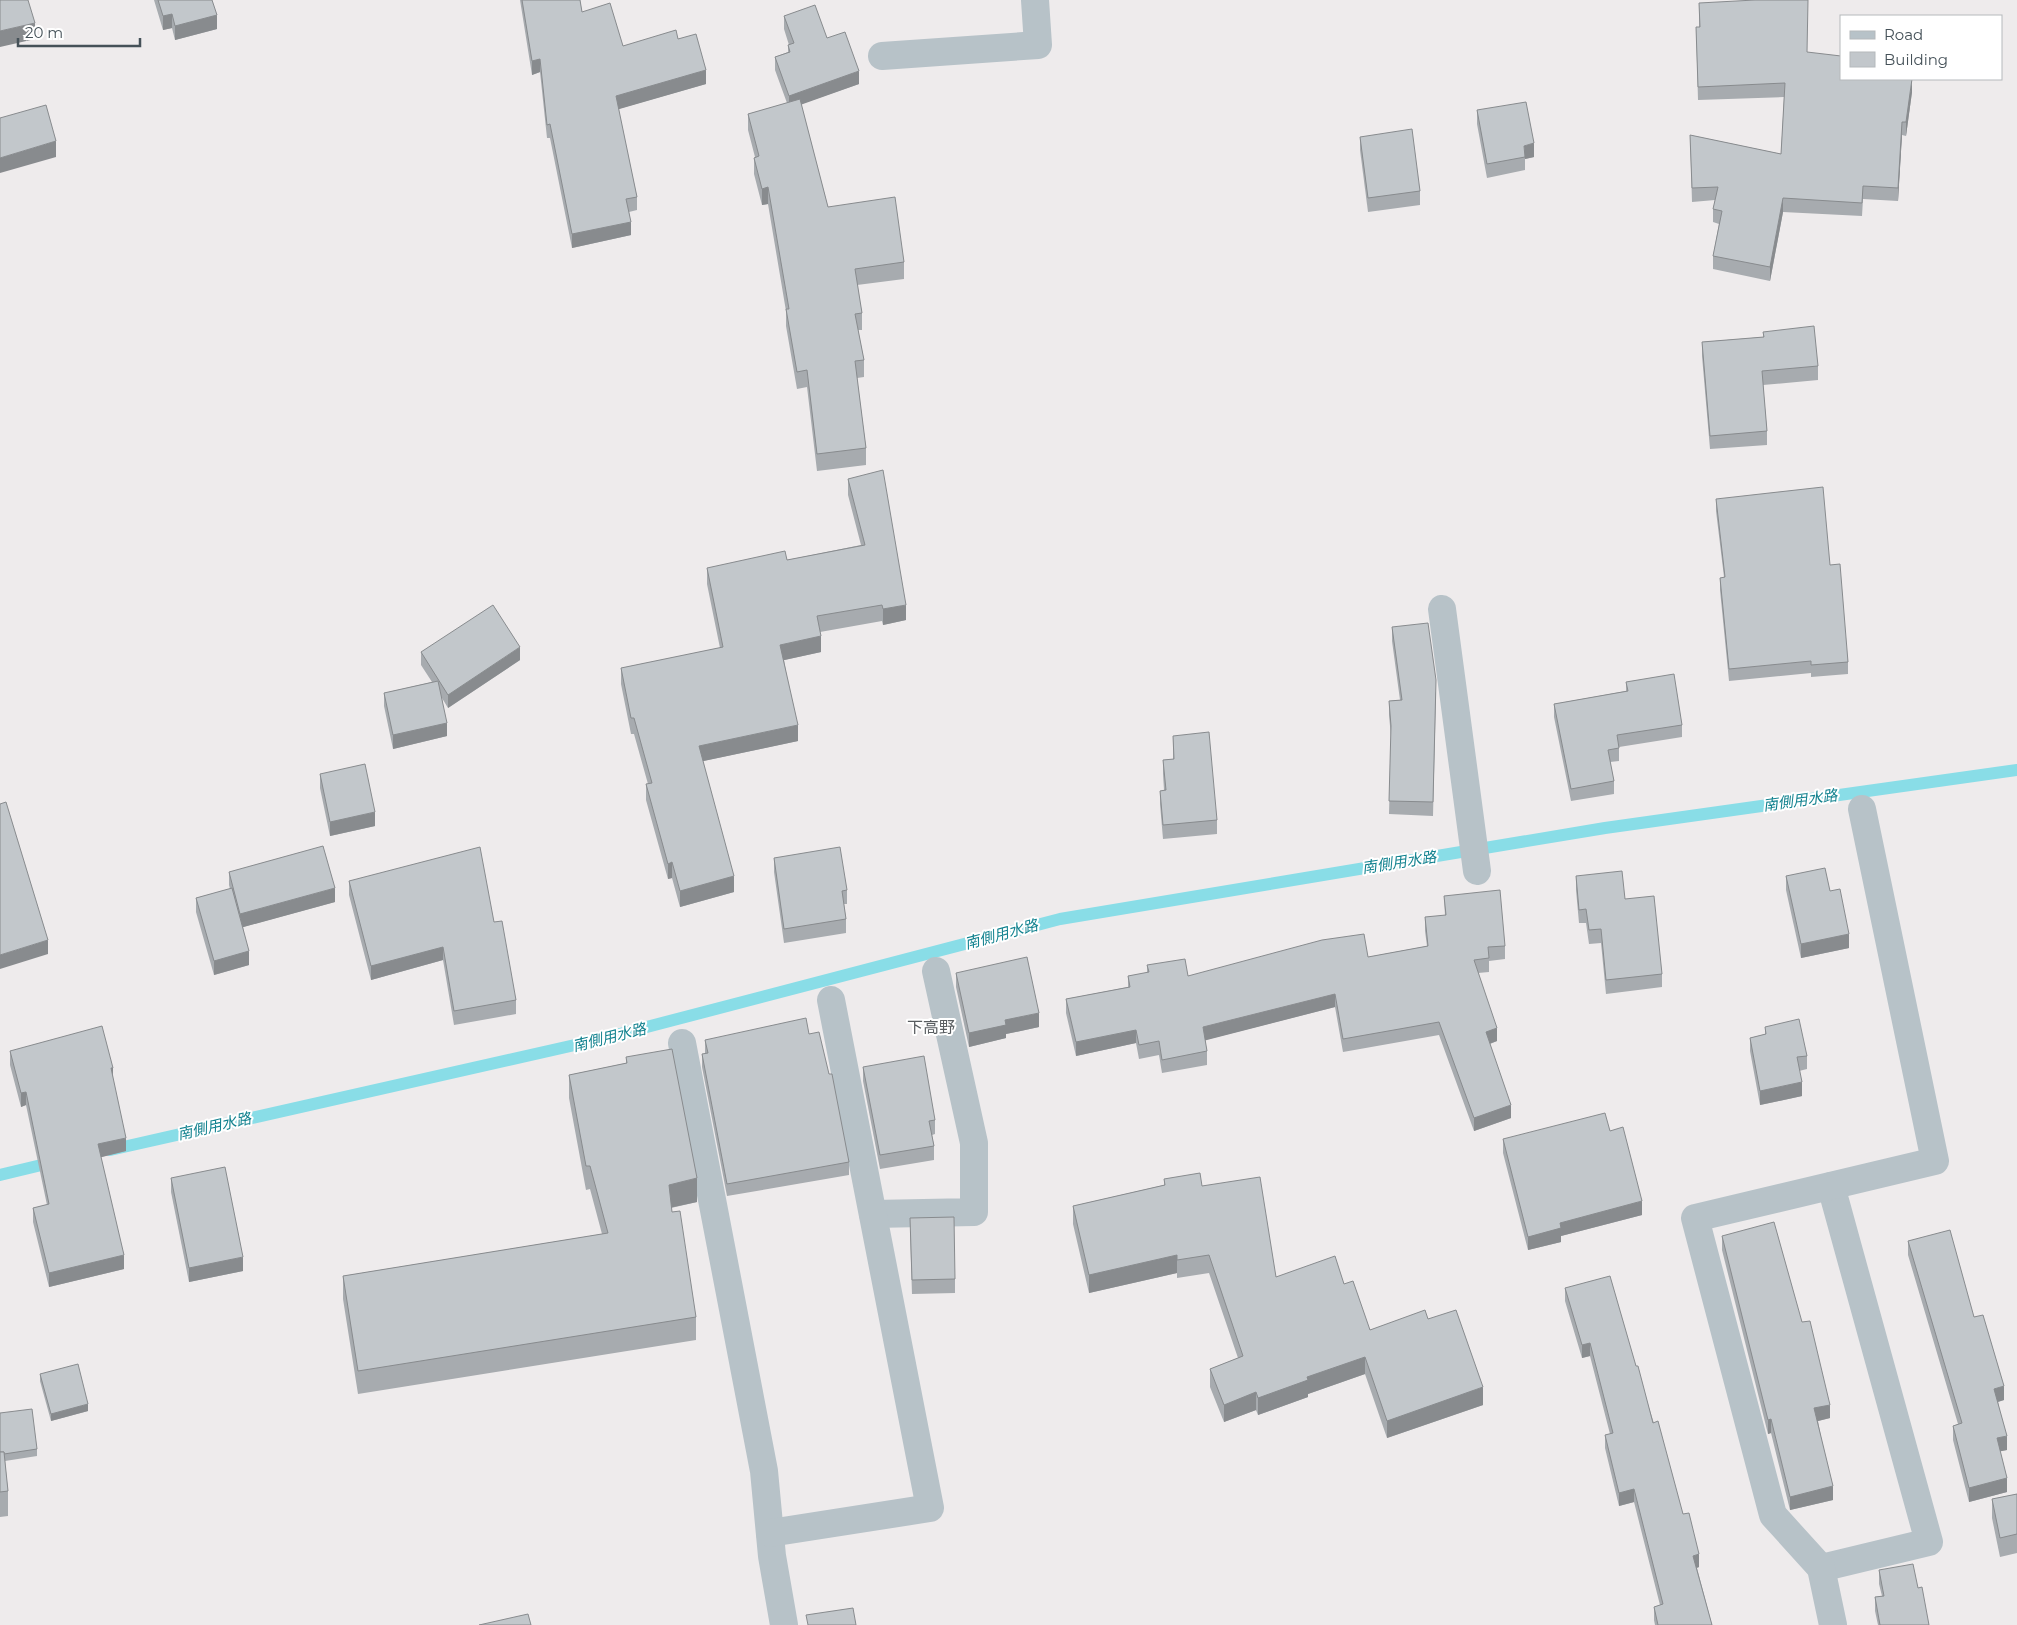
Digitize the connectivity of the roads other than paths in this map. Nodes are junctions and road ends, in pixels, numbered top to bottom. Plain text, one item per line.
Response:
1 (1035, 0) edge
2 (882, 56) dead end
3 (1442, 608) dead end
4 (1862, 808) dead end
5 (1477, 871) dead end
6 (936, 971) dead end
7 (831, 1000) dead end
8 (682, 1043) dead end
9 (1832, 1186) junction
10 (873, 1214) junction
11 (770, 1533) junction
12 (1821, 1568) junction
13 (784, 1625) edge
14 (1833, 1625) edge

1 - 2 street
3 - 5 street
4 - 9 street
6 - 10 street
7 - 10 street
8 - 11 street
9 - 12 street
9 - 12 street
10 - 11 street
11 - 13 street
12 - 14 street

